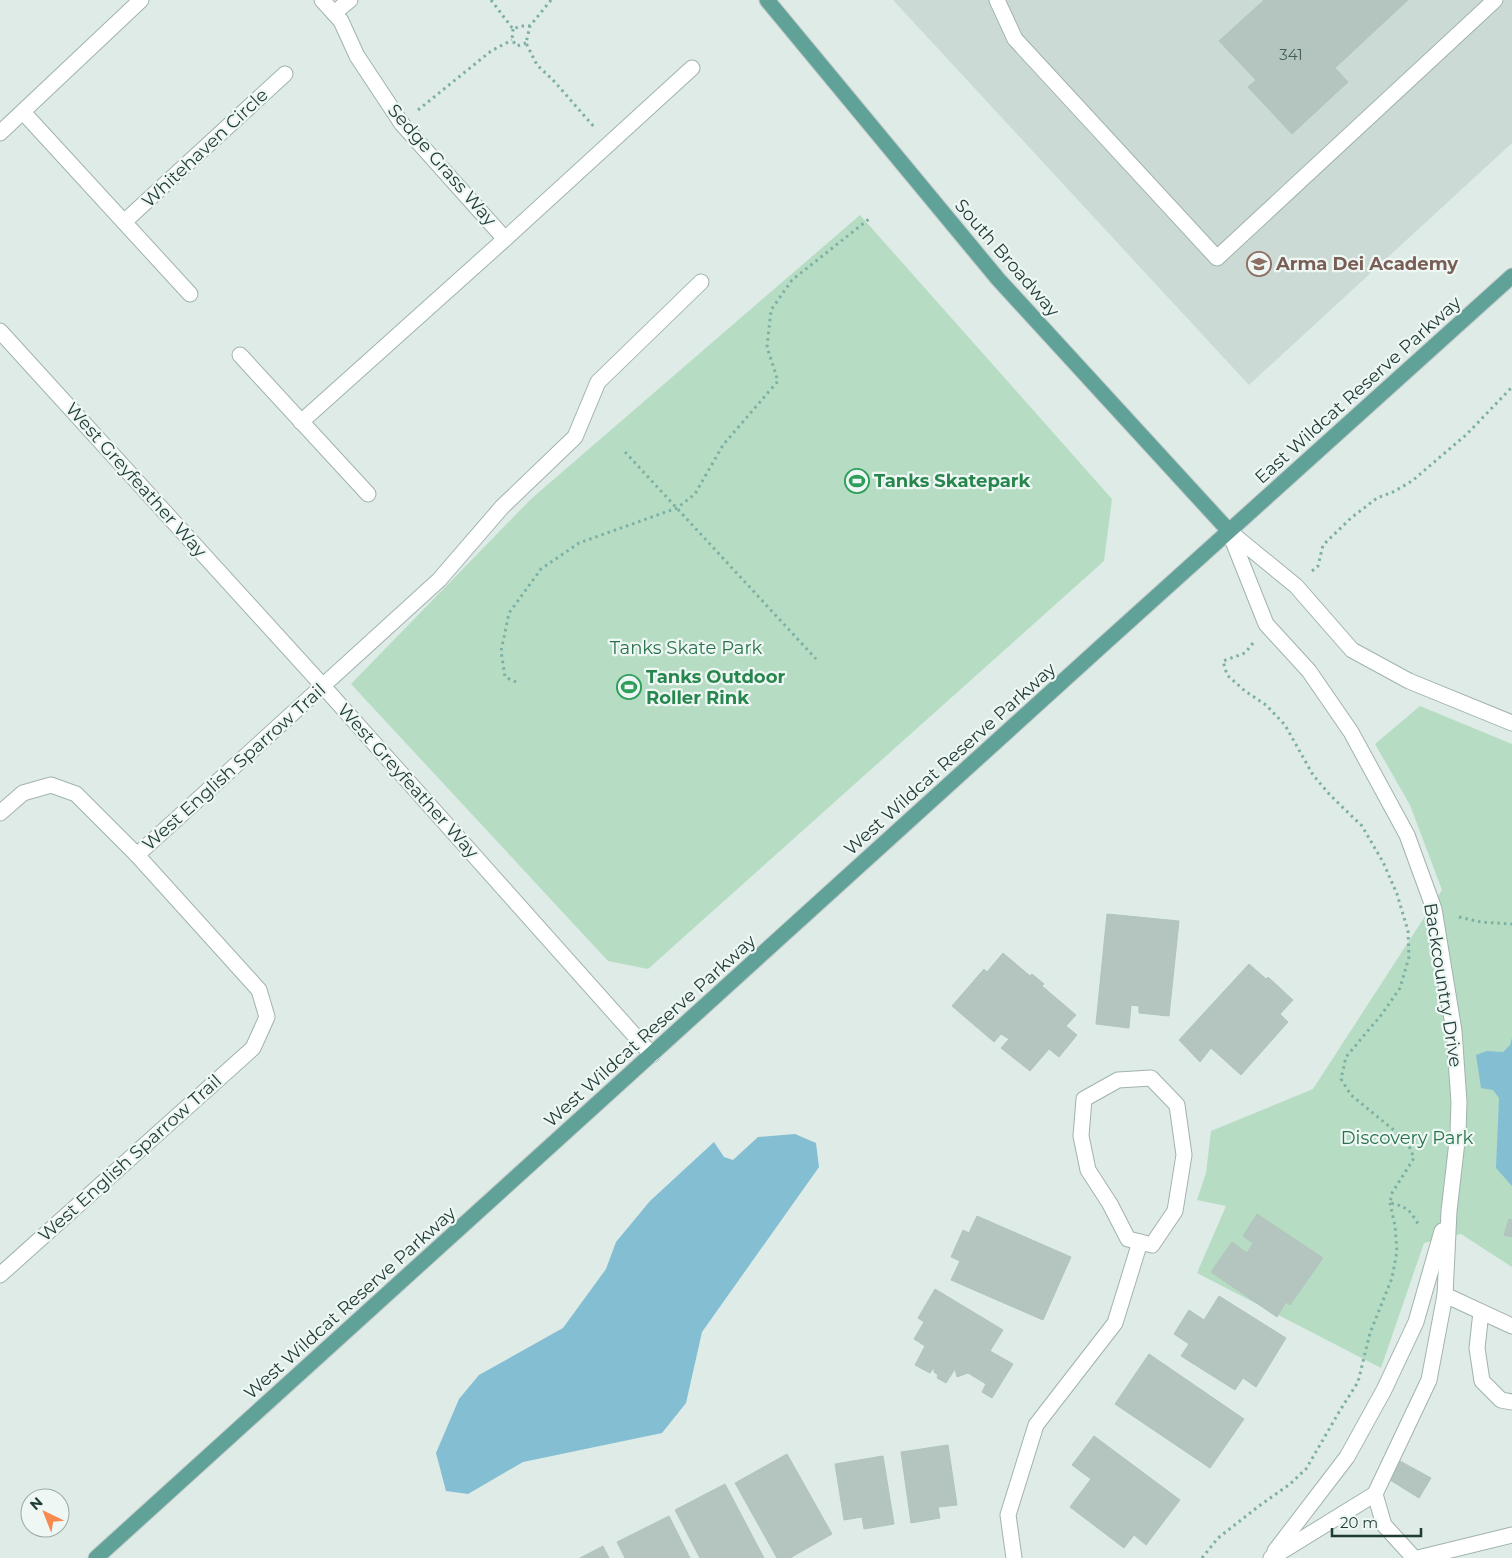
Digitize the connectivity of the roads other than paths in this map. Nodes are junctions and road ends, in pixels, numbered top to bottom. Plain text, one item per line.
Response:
1 (141, 0) edge
2 (322, 0) edge
3 (350, 0) edge
4 (766, 0) edge
5 (997, 0) edge
6 (1494, 0) edge
7 (334, 13) junction
8 (692, 68) dead end
9 (285, 74) dead end
10 (23, 112) junction
11 (0, 133) edge
12 (124, 222) junction
13 (505, 239) junction
14 (1512, 276) edge
15 (701, 282) dead end
16 (190, 294) dead end
17 (0, 331) edge
18 (240, 355) dead end
19 (302, 422) junction
20 (368, 494) dead end
21 (1229, 531) junction
22 (323, 686) junction
23 (1512, 722) edge
24 (0, 813) edge
25 (137, 855) junction
26 (652, 1055) junction
27 (1449, 1211) junction
28 (1140, 1242) junction
29 (0, 1275) edge
30 (1445, 1295) junction
31 (1481, 1312) junction
32 (1512, 1326) edge
33 (1512, 1402) edge
34 (1375, 1494) junction
35 (1512, 1535) edge
36 (1009, 1557) edge
37 (96, 1558) edge
38 (1271, 1558) edge
39 (1414, 1558) edge
40 (1418, 1558) edge

1 - 10 street
2 - 7 street, Sedge Grass Way
3 - 7 street
4 - 21 main road, South Broadway
5 - 6 street
7 - 13 street, Sedge Grass Way
8 - 13 street, Sedge Grass Way
9 - 12 street, Whitehaven Circle
10 - 11 street
10 - 12 street
12 - 16 street
13 - 19 street, Sedge Grass Way
14 - 21 main road, East Wildcat Reserve Parkway
15 - 22 street, West English Sparrow Trail
17 - 22 street, West Greyfeather Way
18 - 19 street
19 - 20 street
21 - 23 street
21 - 26 main road, West Wildcat Reserve Parkway
21 - 27 street, Backcountry Drive
22 - 25 street, West English Sparrow Trail
22 - 26 street, West Greyfeather Way
24 - 25 street
25 - 29 street, West English Sparrow Trail
26 - 37 main road, West Wildcat Reserve Parkway
27 - 30 street, Backcountry Drive
27 - 38 street, Backcountry Drive
28 - 28 street
28 - 36 street
30 - 31 street
30 - 34 street, Backcountry Drive
31 - 32 street
31 - 33 street
34 - 38 street, Backcountry Drive
34 - 39 street
35 - 40 street

